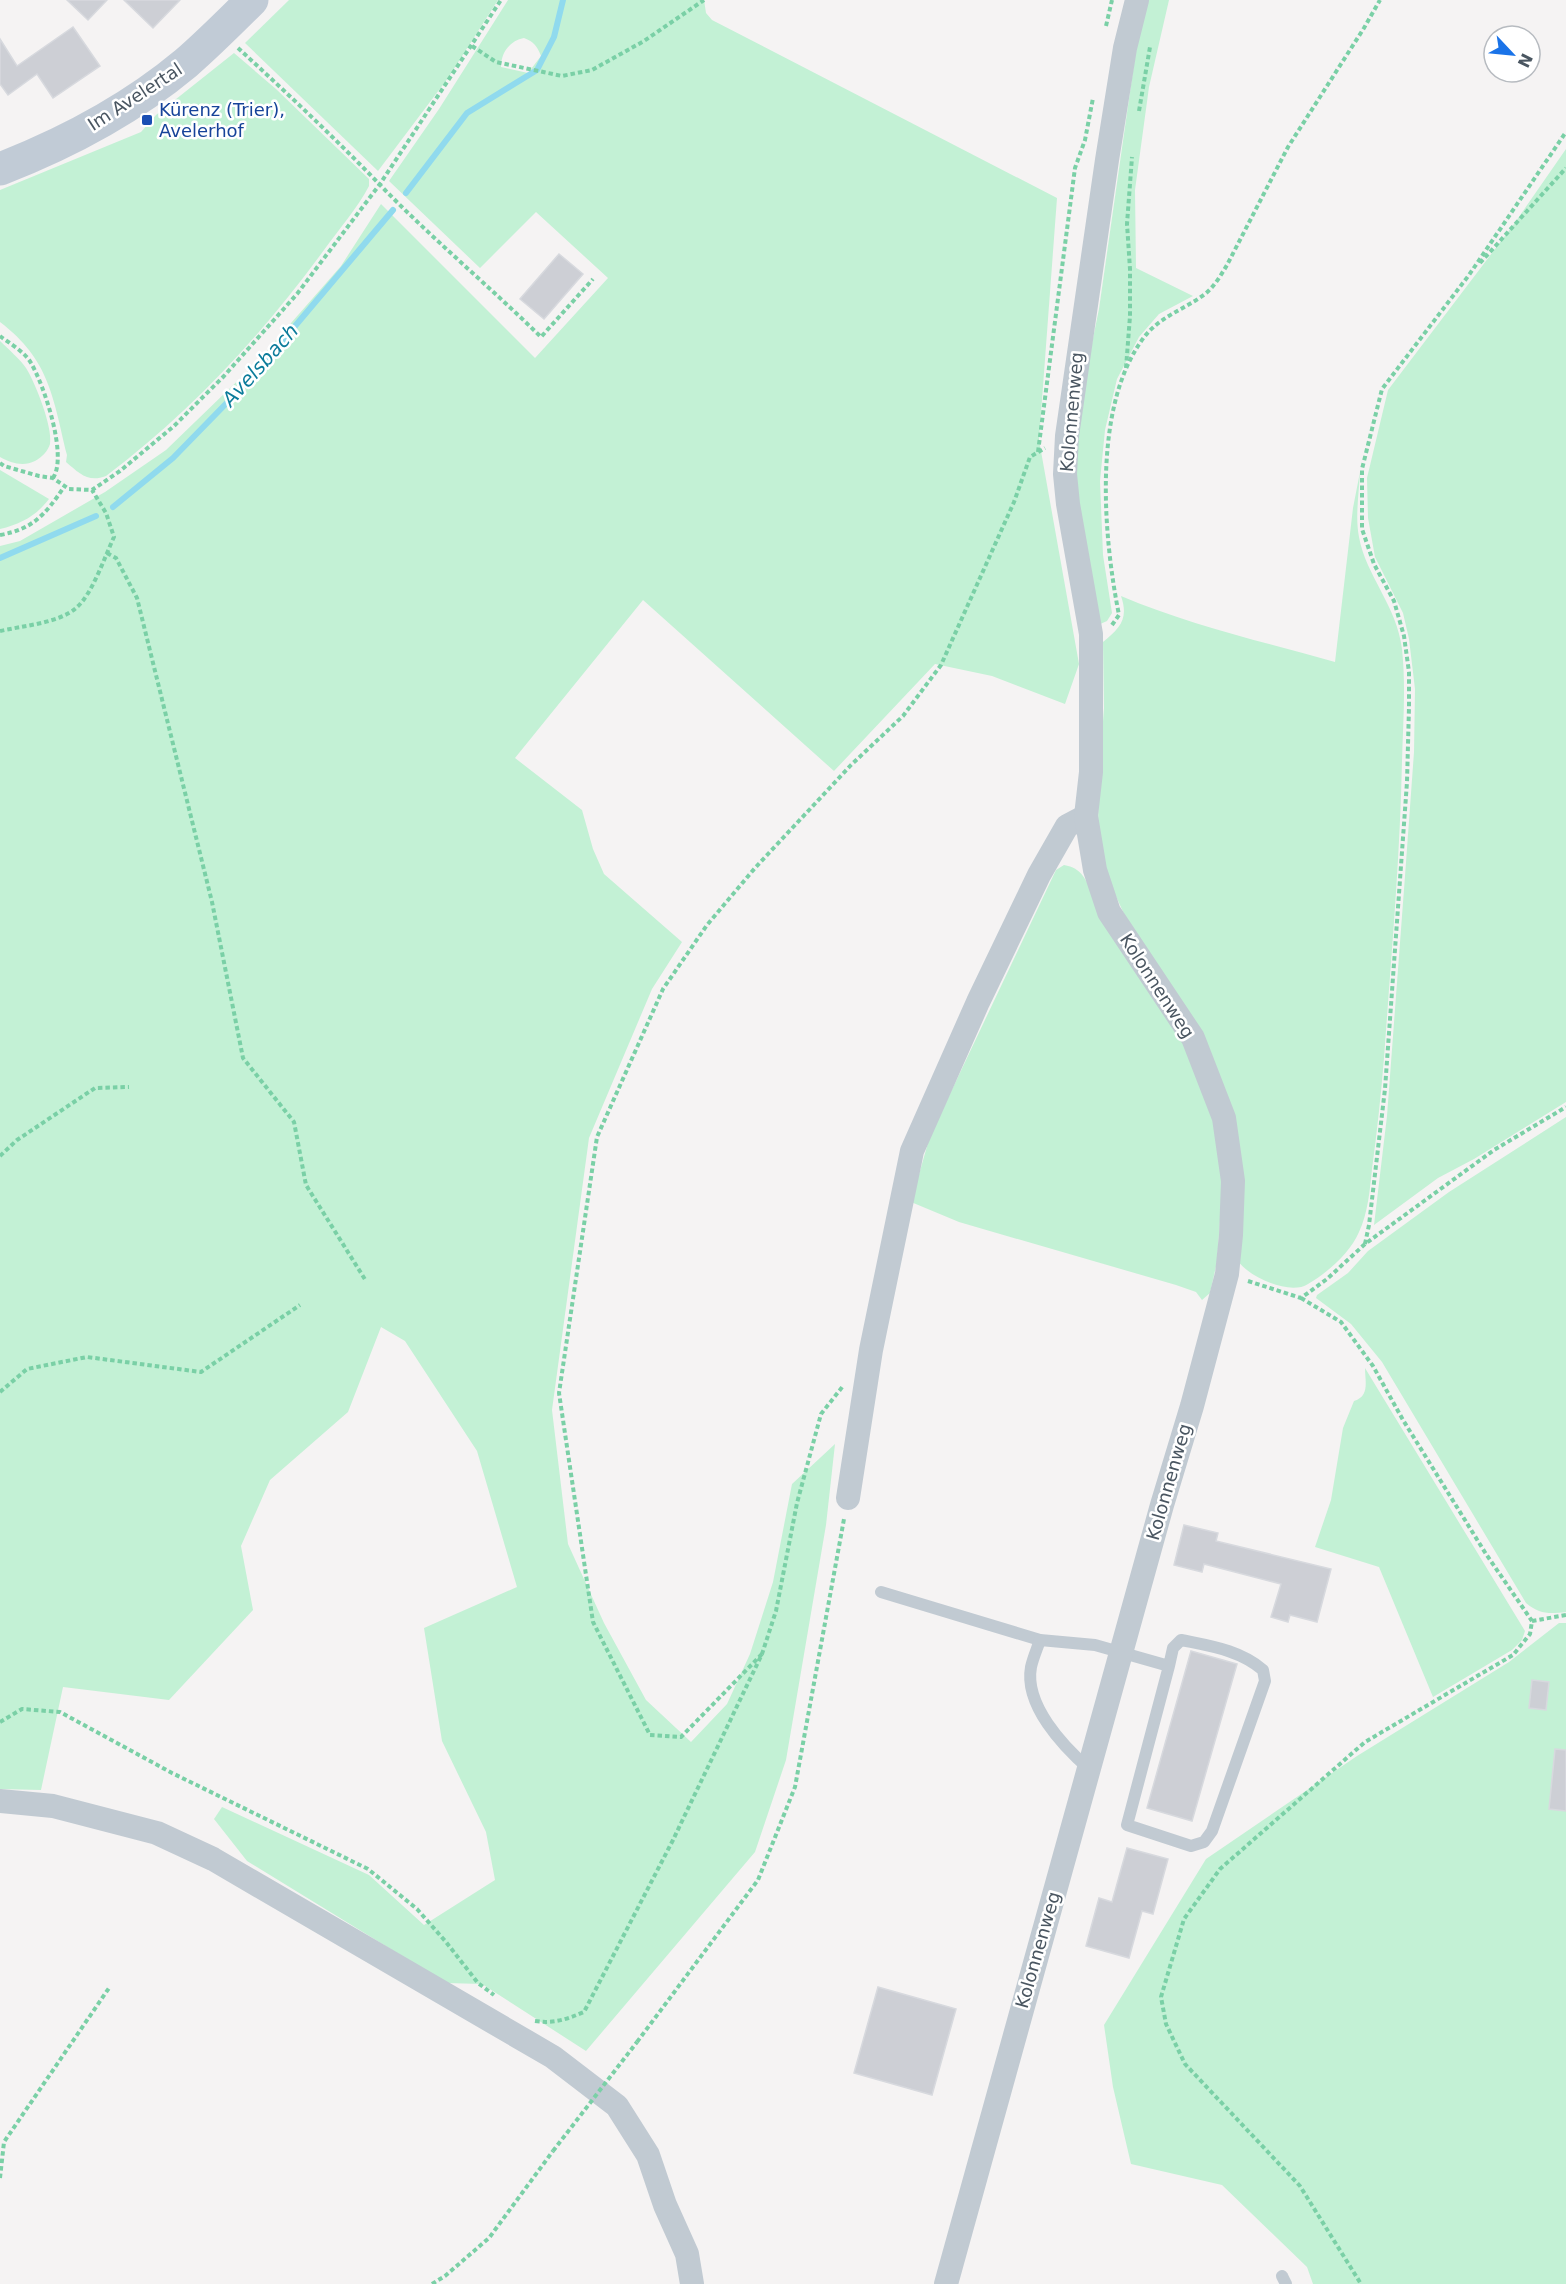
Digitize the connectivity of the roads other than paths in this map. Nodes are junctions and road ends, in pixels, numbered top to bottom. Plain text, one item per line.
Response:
1 (252, 0) edge
2 (1137, 0) edge
3 (0, 168) edge
4 (1086, 816) junction
5 (848, 1498) road end
6 (881, 1592) dead end
7 (1040, 1640) junction
8 (1121, 1652) junction
9 (1169, 1665) junction
10 (1089, 1769) junction
11 (0, 1801) edge
12 (692, 2284) edge
13 (946, 2284) edge

1 - 3 main road, Im Avelertal
2 - 4 street, Kolonnenweg
4 - 5 street
4 - 8 street, Kolonnenweg
6 - 7 lane
7 - 8 lane
7 - 10 lane
8 - 9 lane
8 - 10 street, Kolonnenweg
9 - 9 lane
10 - 13 street, Kolonnenweg
11 - 12 street

